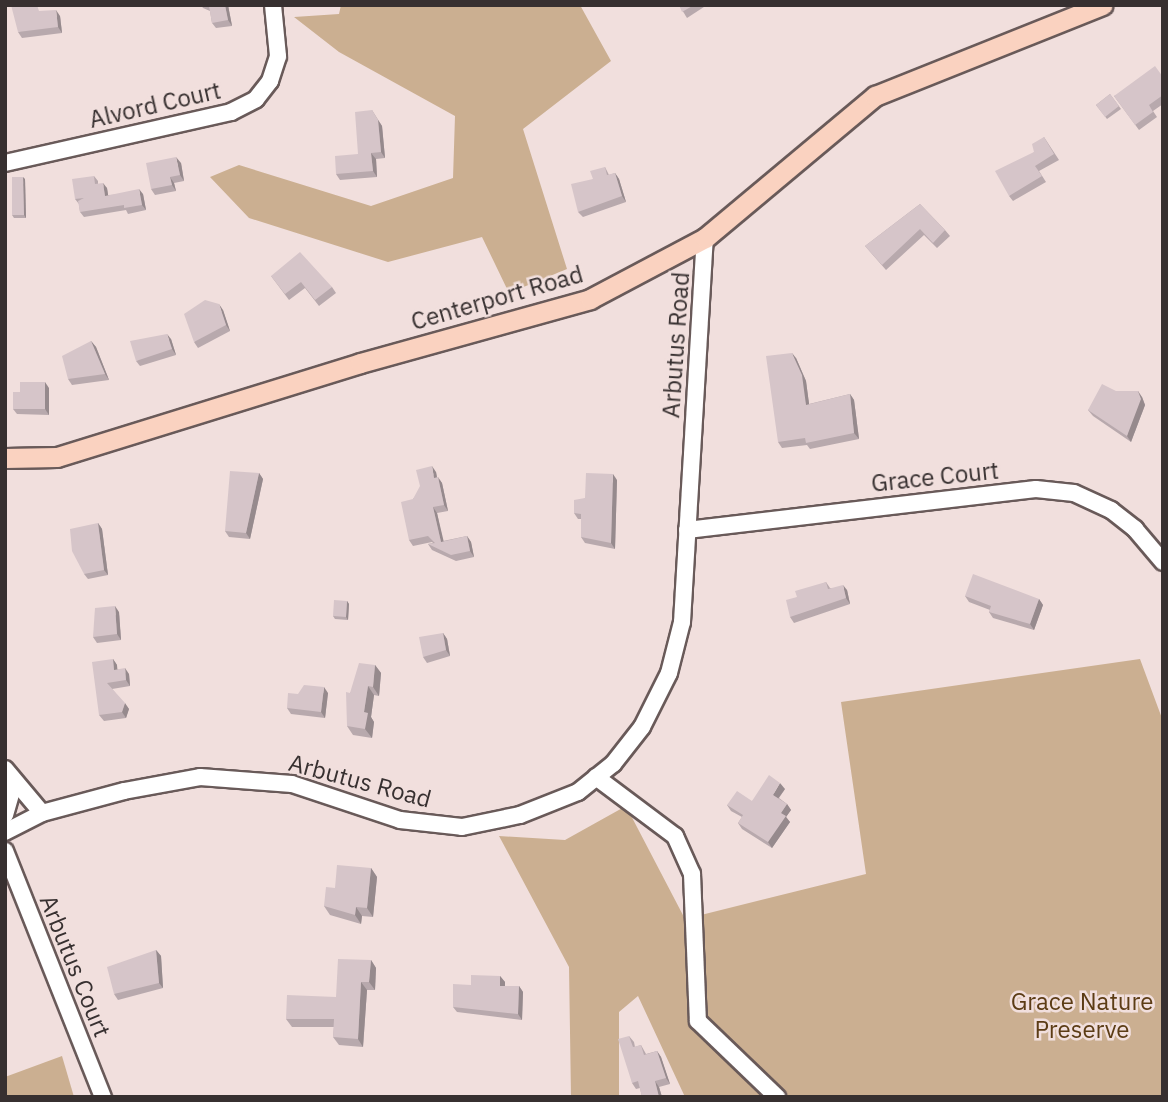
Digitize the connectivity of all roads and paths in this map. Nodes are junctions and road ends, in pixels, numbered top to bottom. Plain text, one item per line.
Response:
1 (273, 5) edge
2 (1103, 5) edge
3 (5, 163) edge
4 (705, 238) junction
5 (5, 458) edge
6 (687, 530) junction
7 (1163, 562) edge
8 (5, 769) edge
9 (596, 778) junction
10 (14, 784) junction
11 (42, 813) junction
12 (5, 815) edge
13 (5, 832) edge
14 (5, 851) edge
15 (103, 1097) edge
16 (777, 1097) edge

1 - 3 street, Alvord Court
2 - 4 main road, Centerport Road
4 - 5 main road, Centerport Road
4 - 6 street, Arbutus Road
6 - 7 street, Grace Court
6 - 9 street, Arbutus Road
8 - 10 street
9 - 11 street, Arbutus Road
9 - 16 street
10 - 11 street
10 - 12 street
11 - 13 street, Arbutus Road
14 - 15 street, Arbutus Court

